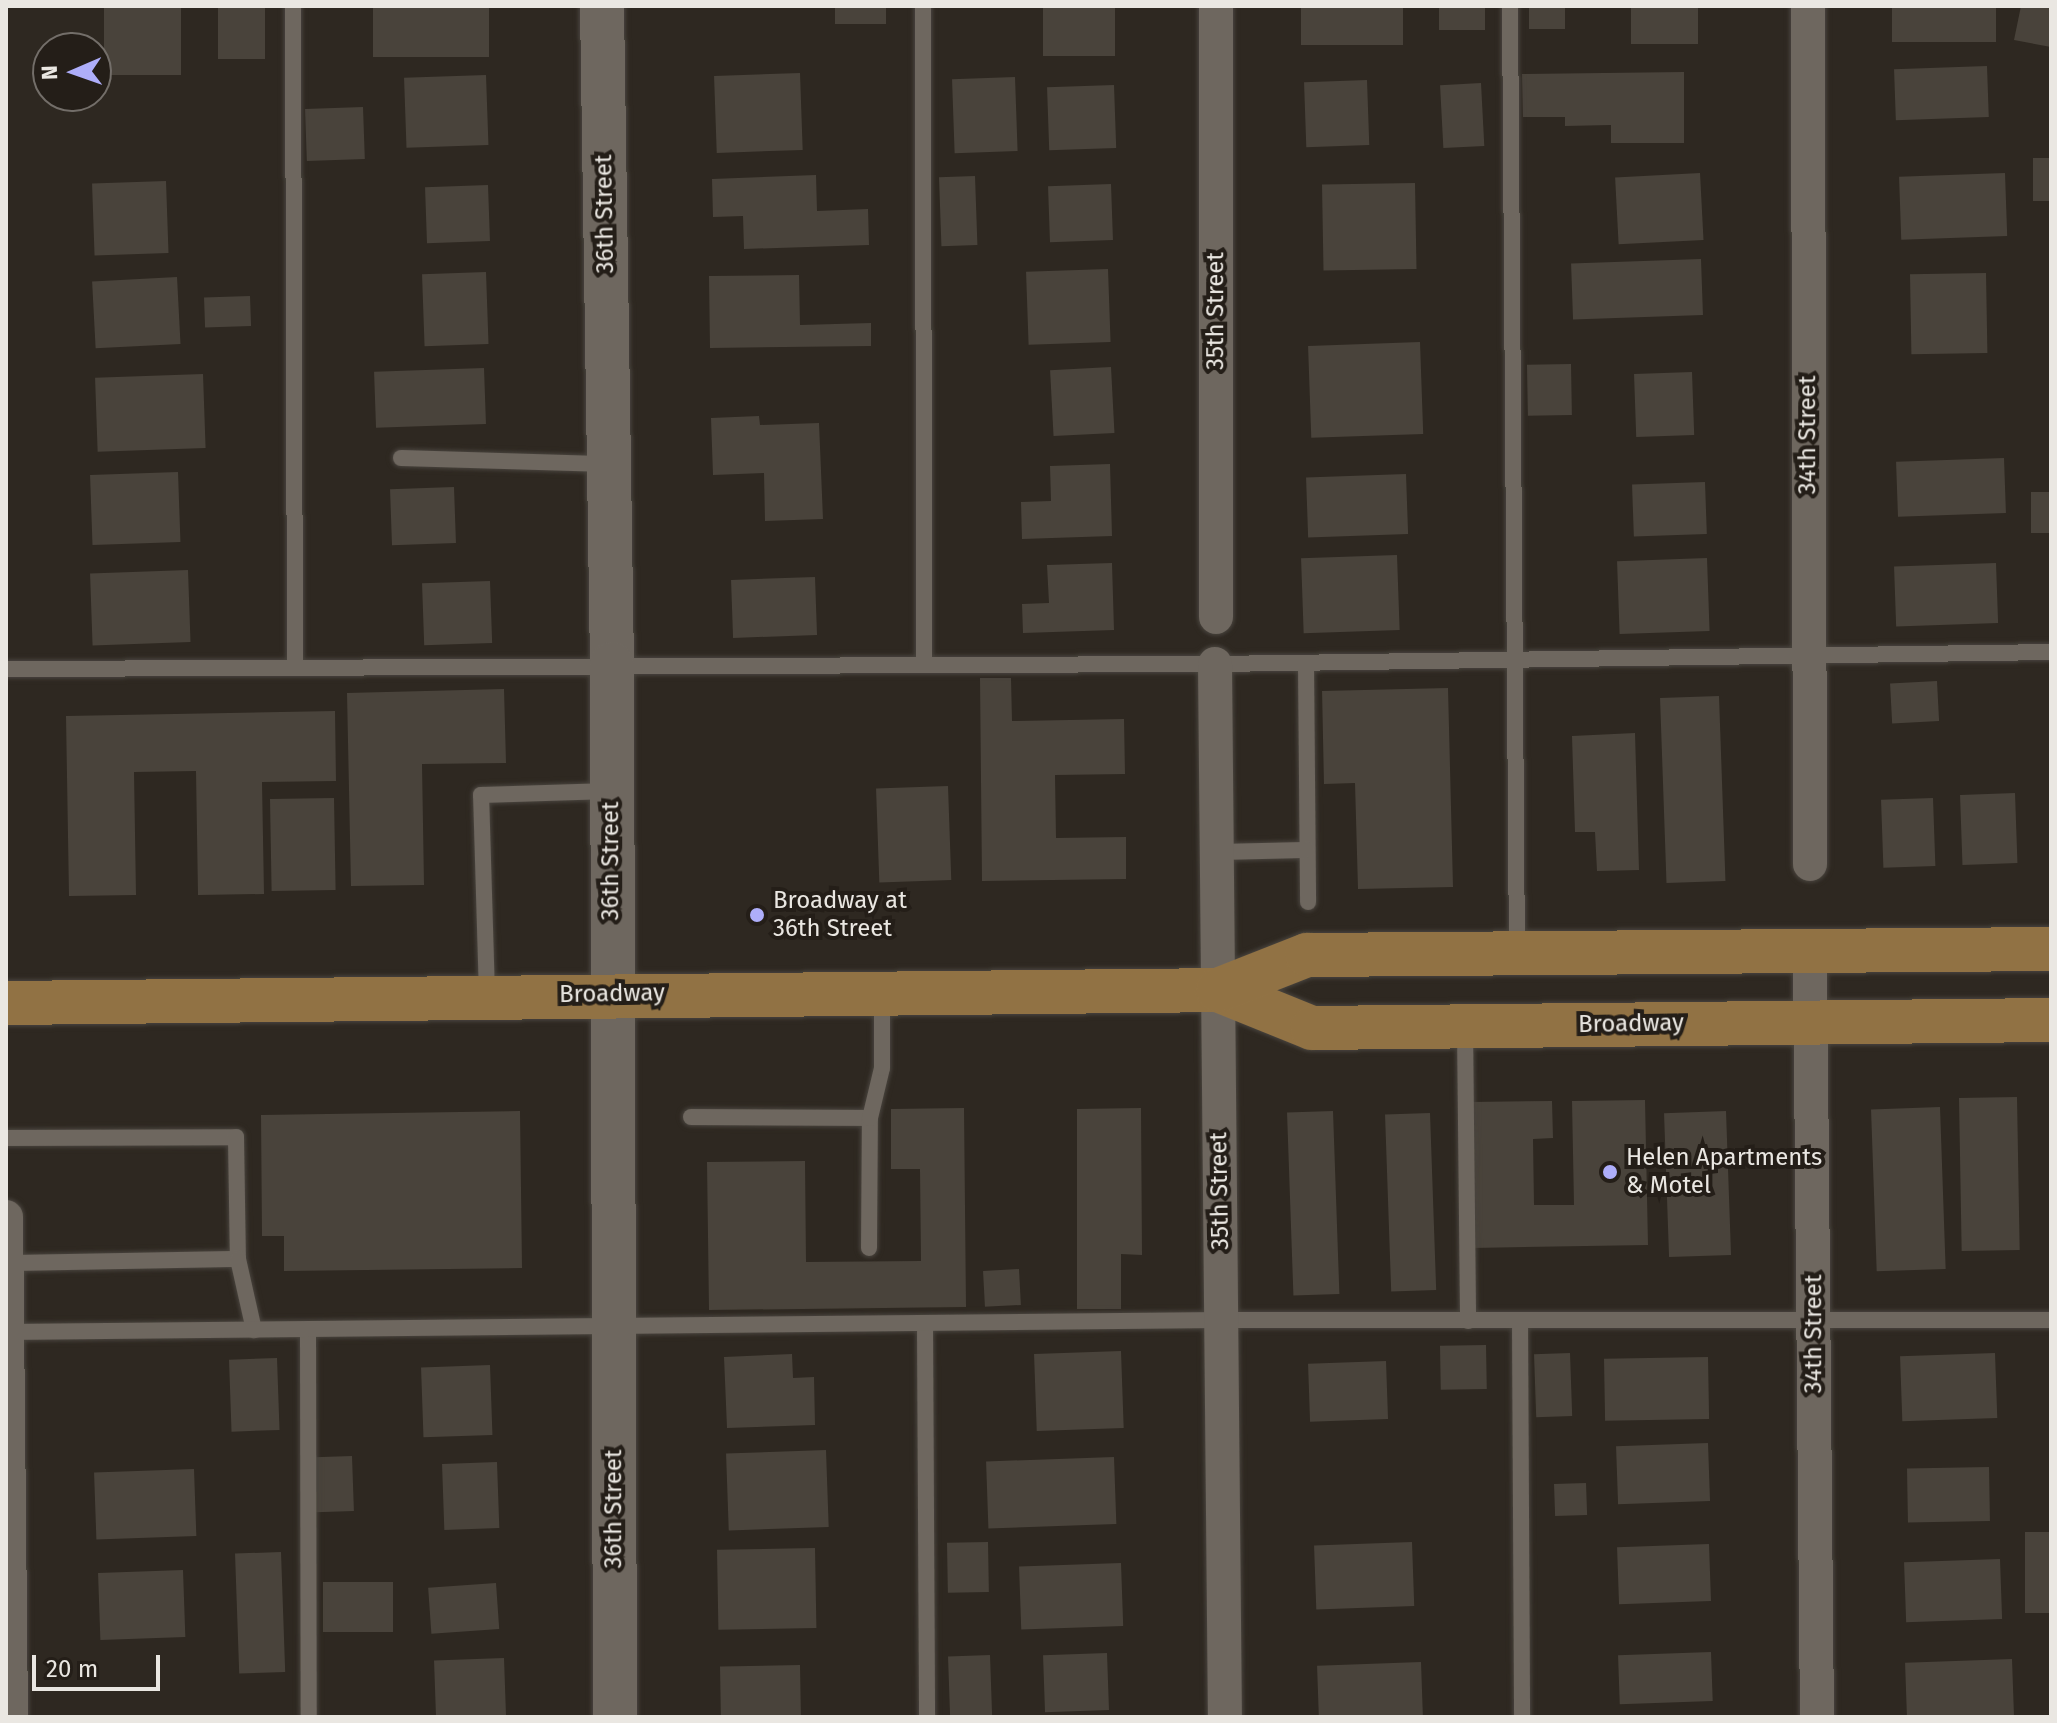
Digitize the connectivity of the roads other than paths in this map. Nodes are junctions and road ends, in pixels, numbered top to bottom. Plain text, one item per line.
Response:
1 (293, 6) edge
2 (602, 6) edge
3 (923, 6) edge
4 (1216, 6) edge
5 (1510, 6) edge
6 (1808, 6) edge
7 (401, 458) dead end
8 (609, 464) junction
9 (1216, 617) dead end
10 (2051, 652) edge
11 (1809, 653) junction
12 (1511, 659) junction
13 (1306, 663) junction
14 (612, 664) junction
15 (924, 664) junction
16 (1215, 664) junction
17 (295, 667) junction
18 (6, 669) edge
19 (611, 791) junction
20 (1307, 850) junction
21 (1217, 852) junction
22 (1810, 864) dead end
23 (1308, 902) dead end
24 (2051, 949) edge
25 (1810, 952) junction
26 (1517, 954) junction
27 (1218, 990) junction
28 (882, 992) junction
29 (611, 993) junction
30 (487, 995) junction
31 (6, 1003) edge
32 (2051, 1020) edge
33 (1811, 1022) junction
34 (1465, 1026) junction
35 (691, 1117) dead end
36 (870, 1118) junction
37 (6, 1138) edge
38 (6, 1217) edge
39 (869, 1248) dead end
40 (238, 1259) junction
41 (7, 1263) edge
42 (1221, 1320) junction
43 (2051, 1320) edge
44 (1468, 1321) junction
45 (1520, 1321) junction
46 (1814, 1321) junction
47 (925, 1323) junction
48 (614, 1326) junction
49 (308, 1329) junction
50 (254, 1330) junction
51 (7, 1332) edge
52 (11, 1717) edge
53 (309, 1717) edge
54 (615, 1717) edge
55 (927, 1717) edge
56 (1225, 1717) edge
57 (1522, 1717) edge
58 (1817, 1717) edge

1 - 17 lane
2 - 8 street, 36th Street
3 - 15 lane
4 - 9 street, 35th Street
5 - 12 lane
6 - 11 street, 34th Street
7 - 8 lane
8 - 14 street, 36th Street
10 - 11 lane
11 - 12 lane
11 - 22 street, 34th Street
12 - 13 lane
12 - 26 lane
13 - 16 lane
13 - 20 lane
14 - 15 lane
14 - 17 lane
14 - 19 street, 36th Street
15 - 16 lane
16 - 21 street, 35th Street
17 - 18 lane
19 - 29 street, 36th Street
19 - 30 lane
20 - 21 lane
20 - 23 lane
21 - 27 street, 35th Street
24 - 25 main road, Broadway
25 - 26 main road, Broadway
25 - 33 street, 34th Street
26 - 27 main road, Broadway
27 - 28 main road, Broadway
27 - 34 main road, Broadway
27 - 42 street, 35th Street
28 - 29 main road, Broadway
28 - 36 lane
29 - 30 main road, Broadway
29 - 48 street, 36th Street
30 - 31 main road, Broadway
32 - 33 main road, Broadway
33 - 34 main road, Broadway
33 - 46 street, 34th Street
34 - 44 lane
35 - 36 lane
36 - 39 lane
37 - 40 lane
38 - 41 street
40 - 41 lane
40 - 50 lane
41 - 51 street
42 - 44 lane
42 - 47 lane
42 - 56 street, 35th Street
43 - 46 lane
44 - 45 lane
45 - 46 lane
45 - 57 lane
46 - 58 street, 34th Street
47 - 48 lane
47 - 55 lane
48 - 49 lane
48 - 54 street, 36th Street
49 - 50 lane
49 - 53 lane
50 - 51 lane
51 - 52 street

